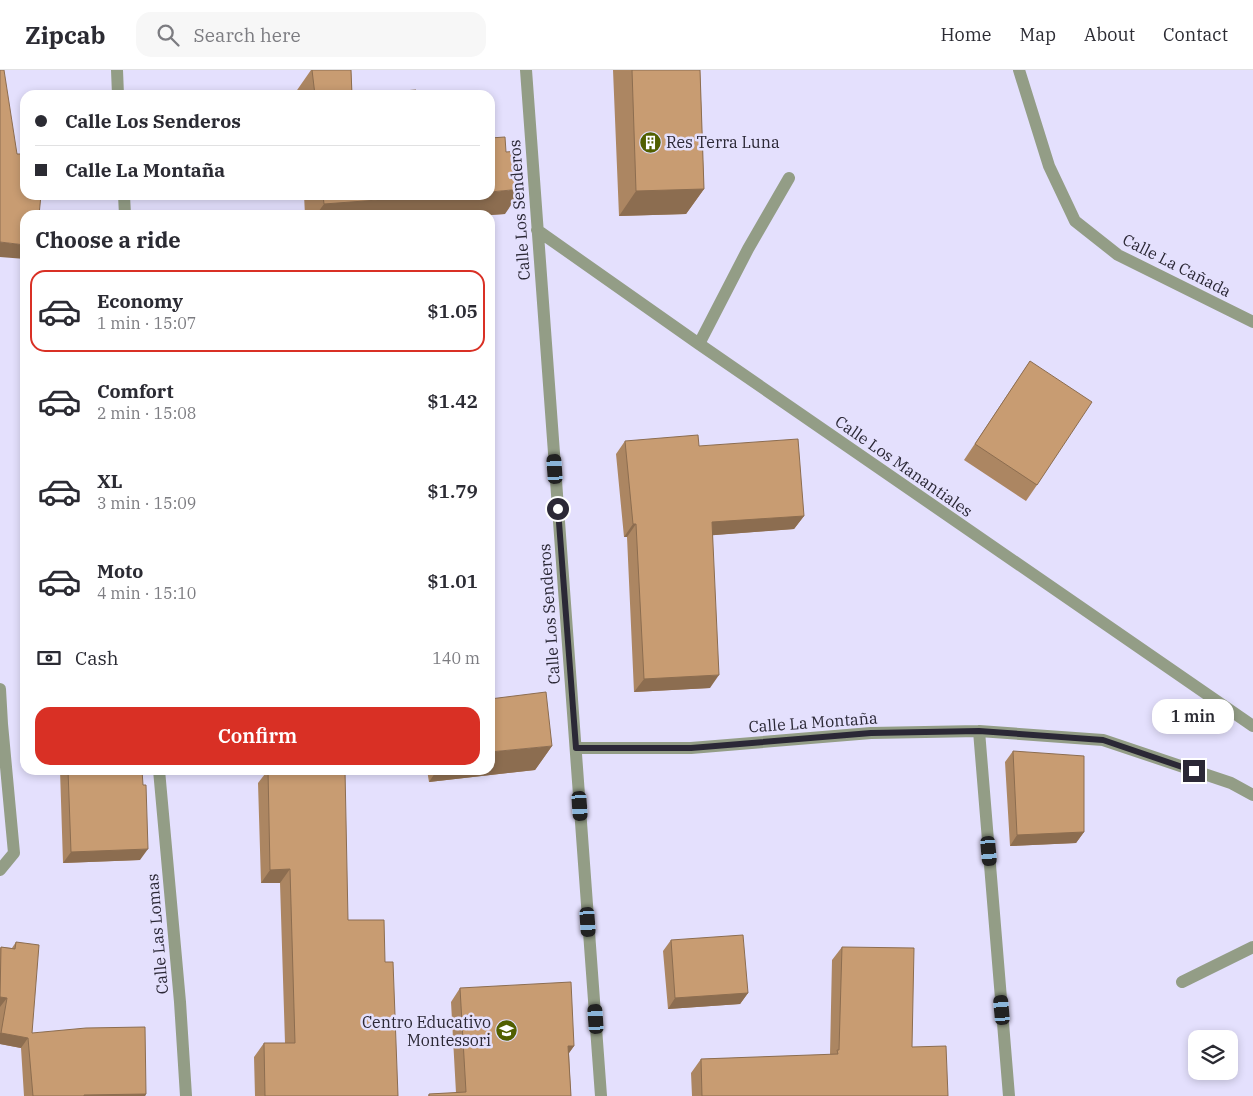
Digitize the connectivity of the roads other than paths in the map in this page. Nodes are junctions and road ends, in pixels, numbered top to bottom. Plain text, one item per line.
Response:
1 (117, 70) edge
2 (526, 70) edge
3 (1019, 70) edge
4 (118, 90) edge
5 (789, 178) dead end
6 (537, 230) junction
7 (1253, 322) edge
8 (699, 344) junction
9 (0, 689) edge
10 (1, 724) edge
11 (1253, 726) edge
12 (979, 731) junction
13 (576, 748) junction
14 (159, 775) edge
15 (1253, 795) edge
16 (0, 870) edge
17 (1253, 947) edge
18 (1182, 982) dead end
19 (186, 1096) edge
20 (601, 1096) edge
21 (1009, 1096) edge

1 - 4 street
2 - 6 street, Calle Los Senderos
3 - 7 street, Calle La Cañada
5 - 8 street
6 - 8 street, Calle Los Manantiales
6 - 13 street, Calle Los Senderos
8 - 11 street, Calle Los Manantiales
9 - 10 street
10 - 16 street
12 - 13 street, Calle La Montaña
12 - 15 street, Calle La Montaña
12 - 21 street
13 - 20 street, Calle Los Senderos
14 - 19 street, Calle Las Lomas
17 - 18 street

